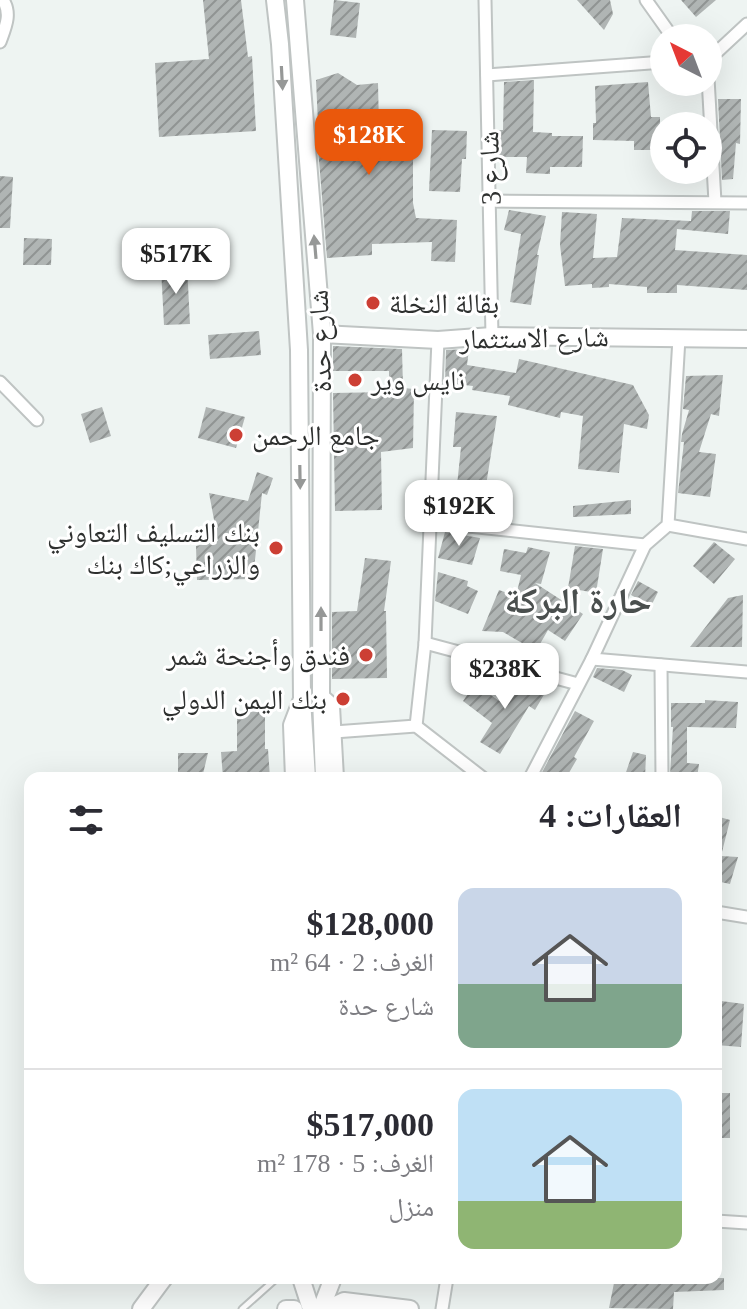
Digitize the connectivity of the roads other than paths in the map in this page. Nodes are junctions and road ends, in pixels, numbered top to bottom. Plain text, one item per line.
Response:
1 (3, 0) edge
2 (275, 0) edge
3 (295, 0) edge
4 (485, 0) edge
5 (646, 0) edge
6 (663, 24) edge
7 (747, 24) edge
8 (0, 42) edge
9 (722, 47) edge
10 (650, 63) edge
11 (487, 75) junction
12 (709, 96) edge
13 (491, 201) junction
14 (715, 202) junction
15 (747, 203) edge
16 (322, 334) junction
17 (492, 336) junction
18 (679, 338) junction
19 (747, 339) edge
20 (438, 340) junction
21 (0, 382) edge
22 (37, 420) dead end
23 (431, 522) junction
24 (668, 525) junction
25 (747, 539) edge
26 (645, 545) junction
27 (425, 643) junction
28 (592, 659) junction
29 (661, 665) junction
30 (747, 672) edge
31 (578, 684) junction
32 (321, 697) junction
33 (302, 699) junction
34 (416, 726) junction
35 (334, 732) junction
36 (294, 772) edge
37 (307, 772) edge
38 (324, 772) edge
39 (335, 772) edge
40 (475, 772) edge
41 (533, 772) edge
42 (662, 772) edge
43 (722, 913) edge
44 (747, 917) edge
45 (722, 1221) edge
46 (747, 1223) edge
47 (160, 1284) edge
48 (270, 1284) edge
49 (303, 1284) edge
50 (332, 1284) edge
51 (334, 1284) edge
52 (446, 1284) edge
53 (339, 1306) edge
54 (141, 1309) edge
55 (242, 1309) edge
56 (286, 1309) edge
57 (294, 1309) edge
58 (311, 1309) edge
59 (324, 1309) edge
60 (410, 1309) edge
61 (442, 1309) edge

1 - 8 street
2 -> 33 main road, شارع حدة
16 -> 3 main road, شارع حدة
4 - 11 street, شارع 3
5 - 6 street
7 - 9 street
10 - 11 street
11 - 13 street, شارع 3
12 - 14 street
13 - 14 street
13 - 17 street, شارع 3
14 - 15 street
16 - 20 main road, شارع الاستثمار
32 -> 16 main road, شارع حدة
17 - 18 main road, شارع الاستثمار
17 - 20 main road, شارع الاستثمار
18 - 19 main road, شارع الاستثمار
18 - 24 street
20 - 23 street
21 - 22 street
23 - 26 street
23 - 27 street
24 - 25 street
24 - 26 street
26 - 28 street
27 - 31 street
27 - 34 street
28 - 29 street
28 - 31 street
29 - 30 street
29 - 42 street
31 - 41 street
32 - 35 main road
32 - 38 main road, شارع حدة
33 - 36 main road
33 - 37 main road, شارع حدة
34 - 35 street
34 - 40 street
35 - 39 main road
43 - 44 street
45 - 46 street
47 - 54 main road
48 - 55 lane
49 - 58 main road
50 - 59 main road
51 - 53 main road
52 - 61 street
53 - 59 main road
53 - 60 main road
56 - 57 main road

